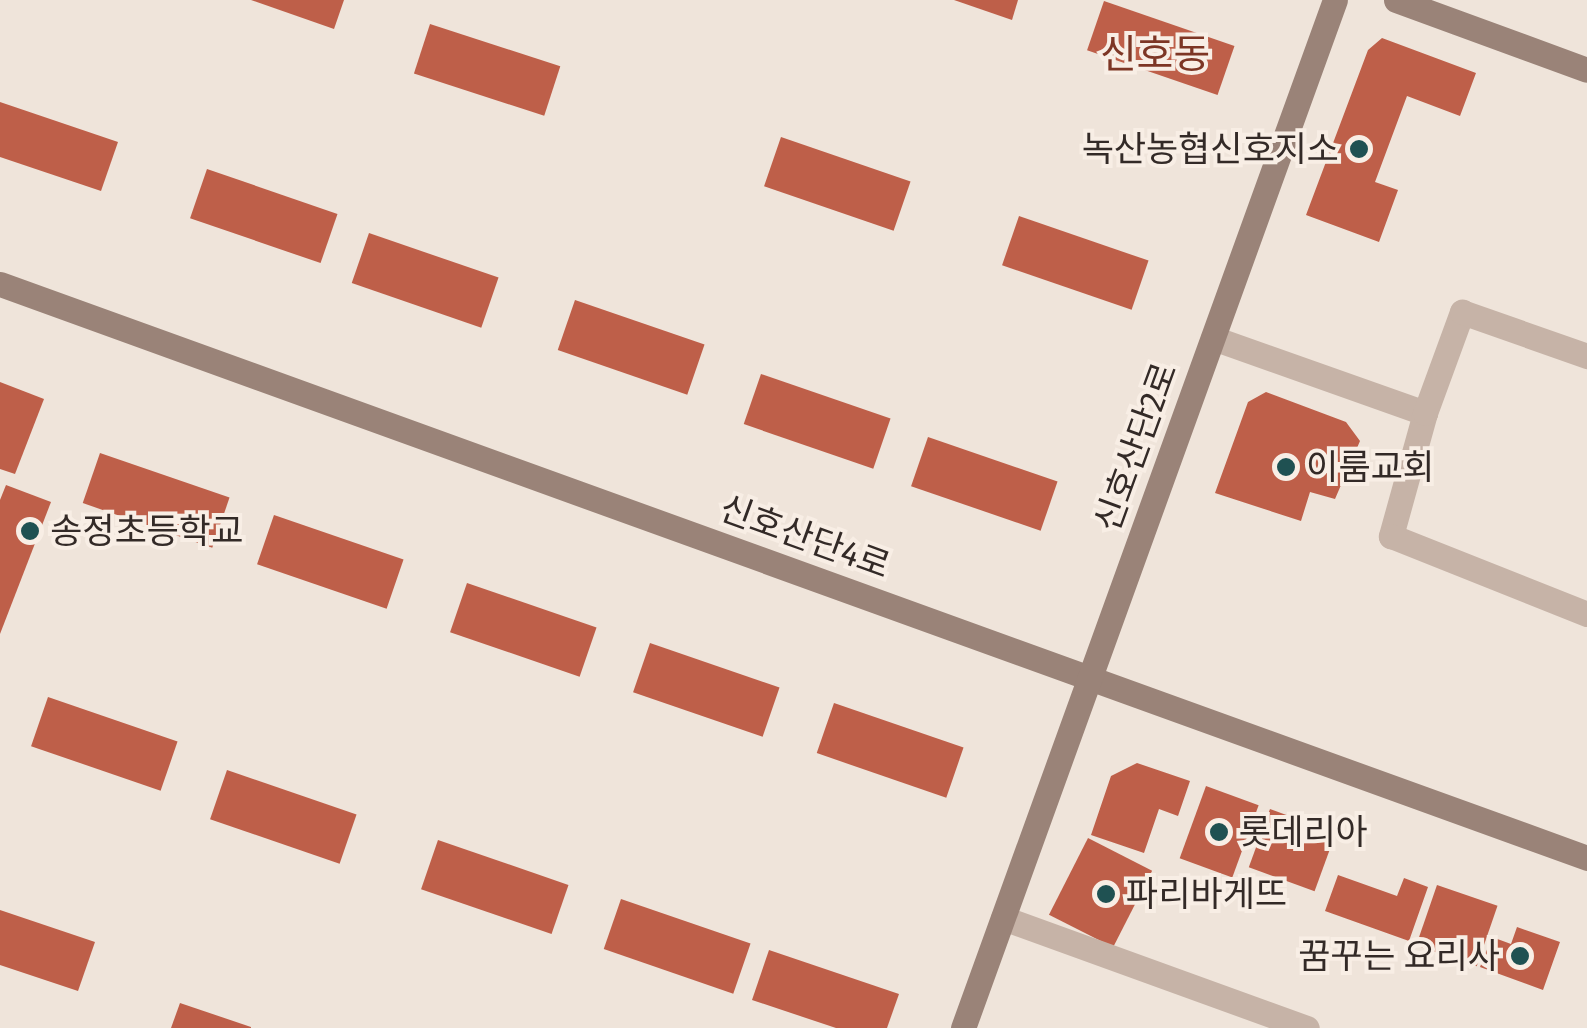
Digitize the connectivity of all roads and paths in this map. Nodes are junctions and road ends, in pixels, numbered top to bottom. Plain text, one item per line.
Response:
1 (1335, 0) edge
2 (1396, 0) edge
3 (1587, 70) edge
4 (0, 284) edge
5 (1213, 338) junction
6 (1587, 356) edge
7 (1425, 413) junction
8 (1587, 614) edge
9 (1090, 678) junction
10 (1587, 858) edge
11 (1003, 918) junction
12 (963, 1028) edge
13 (1307, 1028) edge

1 - 5 main road, 신호산단2로
2 - 3 main road
4 - 9 main road, 신호산단4로
5 - 7 street
5 - 9 main road, 신호산단2로
6 - 7 street
7 - 8 street
9 - 10 main road, 신호산단4로
9 - 11 main road, 신호산단2로
11 - 12 main road, 신호산단2로
11 - 13 street

